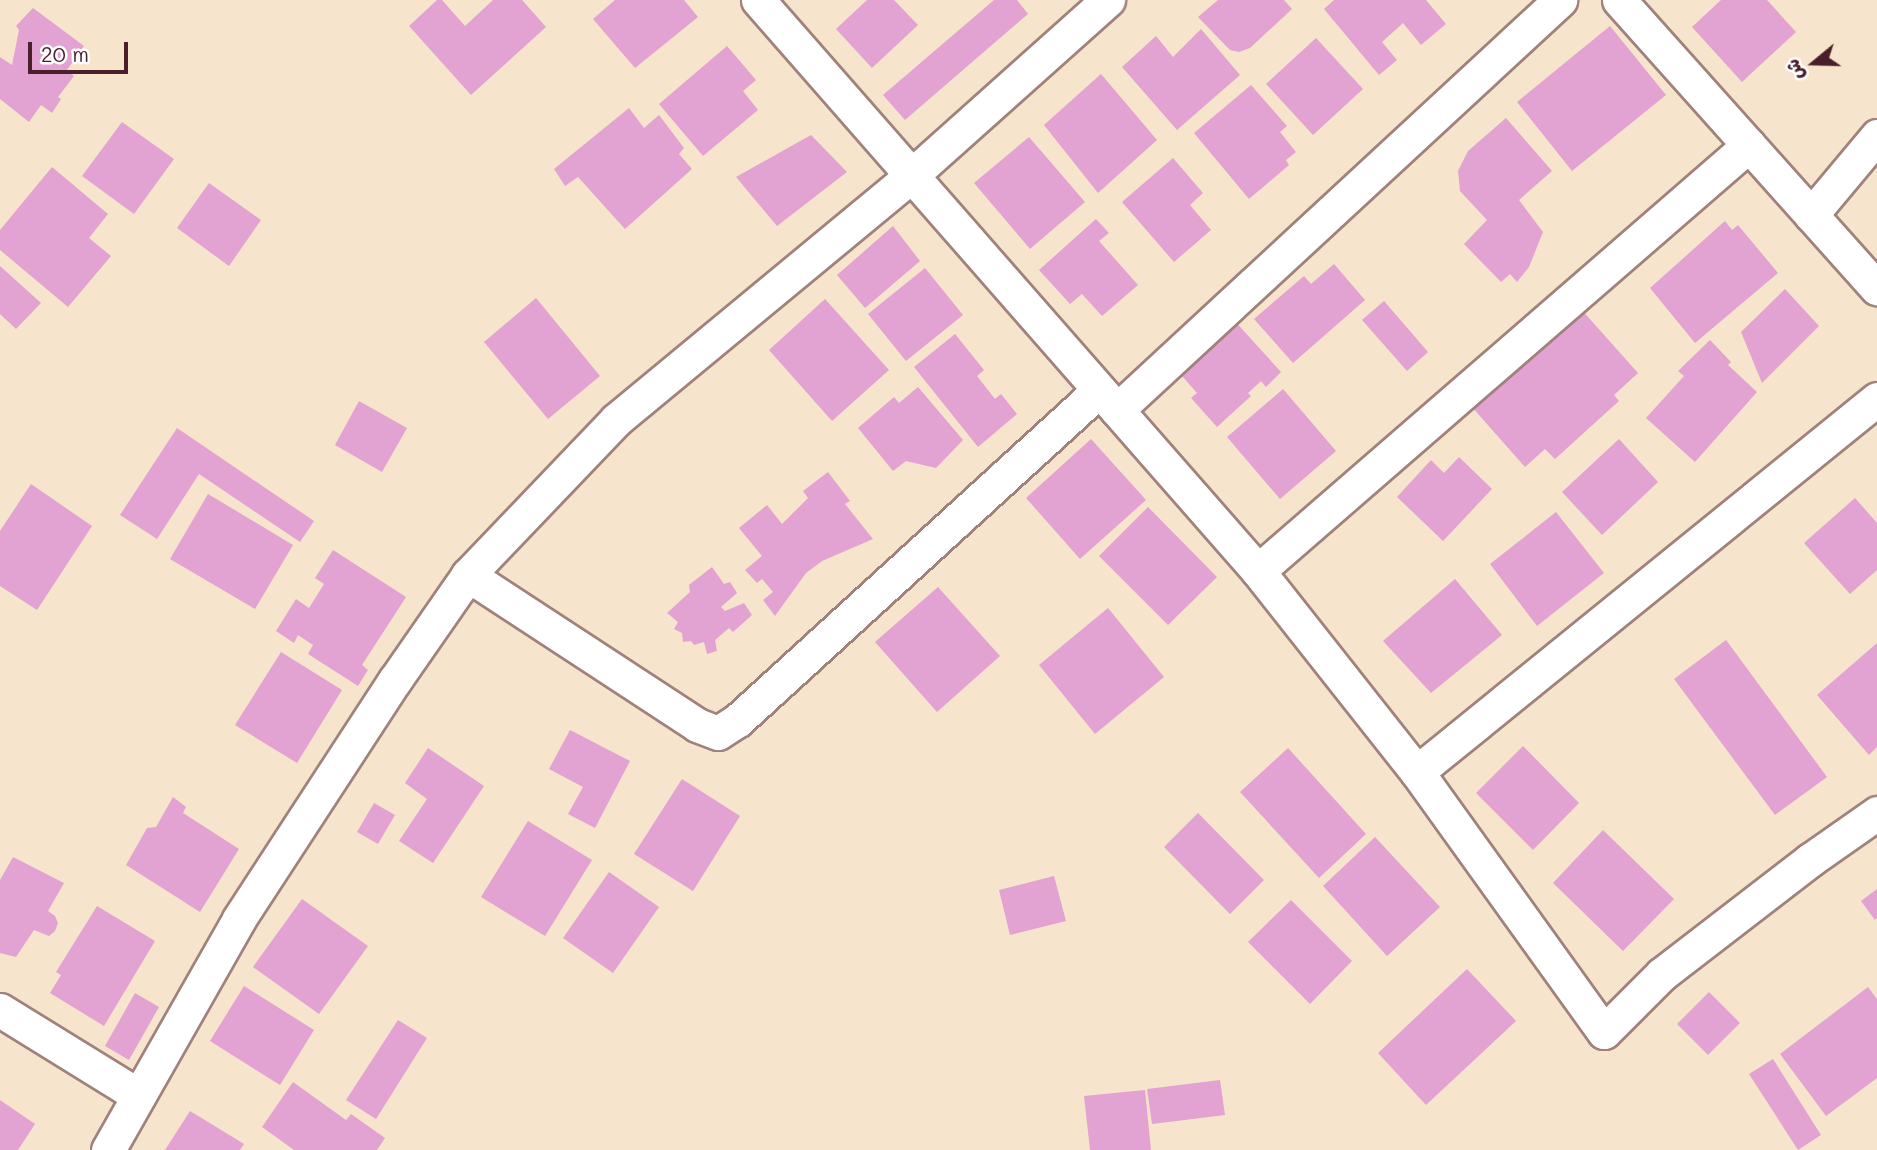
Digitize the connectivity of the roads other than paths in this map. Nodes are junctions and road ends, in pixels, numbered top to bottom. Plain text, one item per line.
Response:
1 (758, 0) edge
2 (1108, 0) edge
3 (1560, 0) edge
4 (1619, 0) edge
5 (1877, 136) edge
6 (1749, 145) junction
7 (912, 175) junction
8 (1811, 215) junction
9 (1877, 289) edge
10 (1877, 399) edge
11 (1108, 400) junction
12 (1258, 571) junction
13 (468, 575) junction
14 (1418, 772) junction
15 (1877, 813) edge
16 (0, 1010) edge
17 (139, 1096) junction
18 (108, 1150) edge

1 - 7 street
2 - 7 street
3 - 11 street
4 - 6 street
5 - 8 street
6 - 8 street
6 - 12 street
7 - 11 street
7 - 13 street
8 - 9 street
10 - 14 street
11 - 12 street
11 - 13 street
12 - 14 street
13 - 17 street
14 - 15 street
16 - 17 street
17 - 18 street

